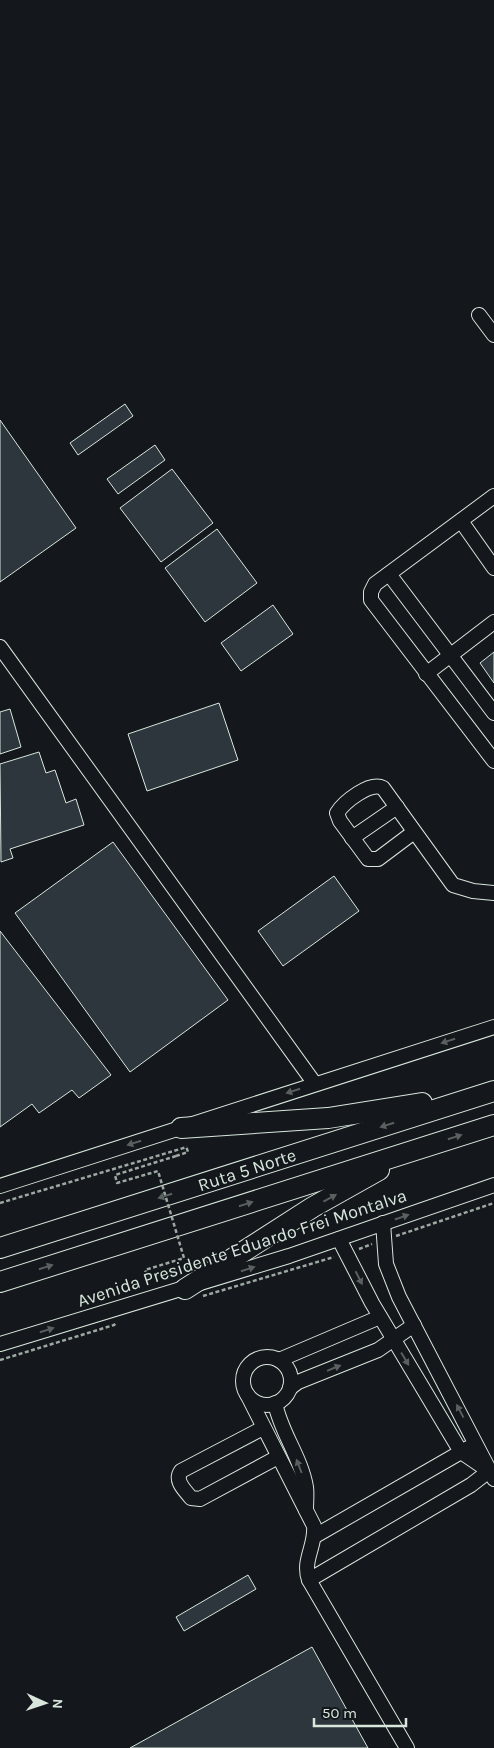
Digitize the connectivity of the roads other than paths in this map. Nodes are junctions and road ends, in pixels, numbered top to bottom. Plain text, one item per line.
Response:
1 (479, 315) dead end
2 (494, 335) edge
3 (493, 499) edge
4 (461, 520) junction
5 (494, 568) edge
6 (389, 574) junction
7 (494, 622) edge
8 (0, 647) edge
9 (450, 655) junction
10 (426, 674) junction
11 (494, 713) edge
12 (494, 761) edge
13 (397, 807) junction
14 (414, 832) junction
15 (352, 838) junction
16 (494, 893) edge
17 (494, 1026) edge
18 (315, 1084) junction
19 (488, 1093) edge
20 (494, 1125) edge
21 (181, 1128) junction
22 (416, 1150) junction
23 (0, 1186) edge
24 (493, 1187) edge
25 (384, 1223) junction
26 (339, 1239) junction
27 (0, 1248) edge
28 (0, 1282) edge
29 (185, 1289) junction
30 (380, 1317) junction
31 (414, 1325) junction
32 (393, 1340) junction
33 (0, 1344) edge
34 (279, 1360) junction
35 (290, 1388) junction
36 (247, 1394) junction
37 (275, 1403) junction
38 (263, 1428) junction
39 (477, 1442) junction
40 (461, 1452) junction
41 (278, 1458) junction
42 (492, 1475) edge
43 (306, 1513) junction
44 (315, 1536) junction
45 (309, 1580) junction
46 (407, 1748) edge

1 - 2 street
3 - 4 street
4 - 5 street
4 - 6 street
6 - 9 street
6 - 10 street
7 - 9 street
8 - 18 street
9 - 10 street
9 - 11 street
10 - 12 street
13 - 14 street
13 - 15 street
13 - 15 street
14 - 15 street
14 - 16 street
17 -> 18 street
18 -> 21 street
19 - 21 highway
19 -> 27 highway, Ruta 5 Norte
22 -> 20 highway, Ruta 5 Norte
21 -> 23 street
28 -> 22 highway, Ruta 5 Norte
29 -> 22 highway
25 -> 24 street, Avenida Presidente Eduardo Frei Montalva
25 - 26 street, Avenida Presidente Eduardo Frei Montalva
25 - 31 street
29 -> 26 street, Avenida Presidente Eduardo Frei Montalva
26 -> 30 street
33 -> 29 street, Avenida Presidente Eduardo Frei Montalva
30 - 32 street
30 - 34 street
31 - 32 street
39 -> 31 street
35 -> 32 street
32 -> 40 street
34 - 35 street
34 - 36 street
35 - 37 street
36 - 37 street
36 - 38 street
43 -> 37 street
38 - 41 street
38 - 41 street
39 - 40 street
39 - 42 street
40 - 42 street
40 - 44 street
41 - 43 street
42 - 45 street
43 - 44 street
44 - 45 street
45 - 46 street

